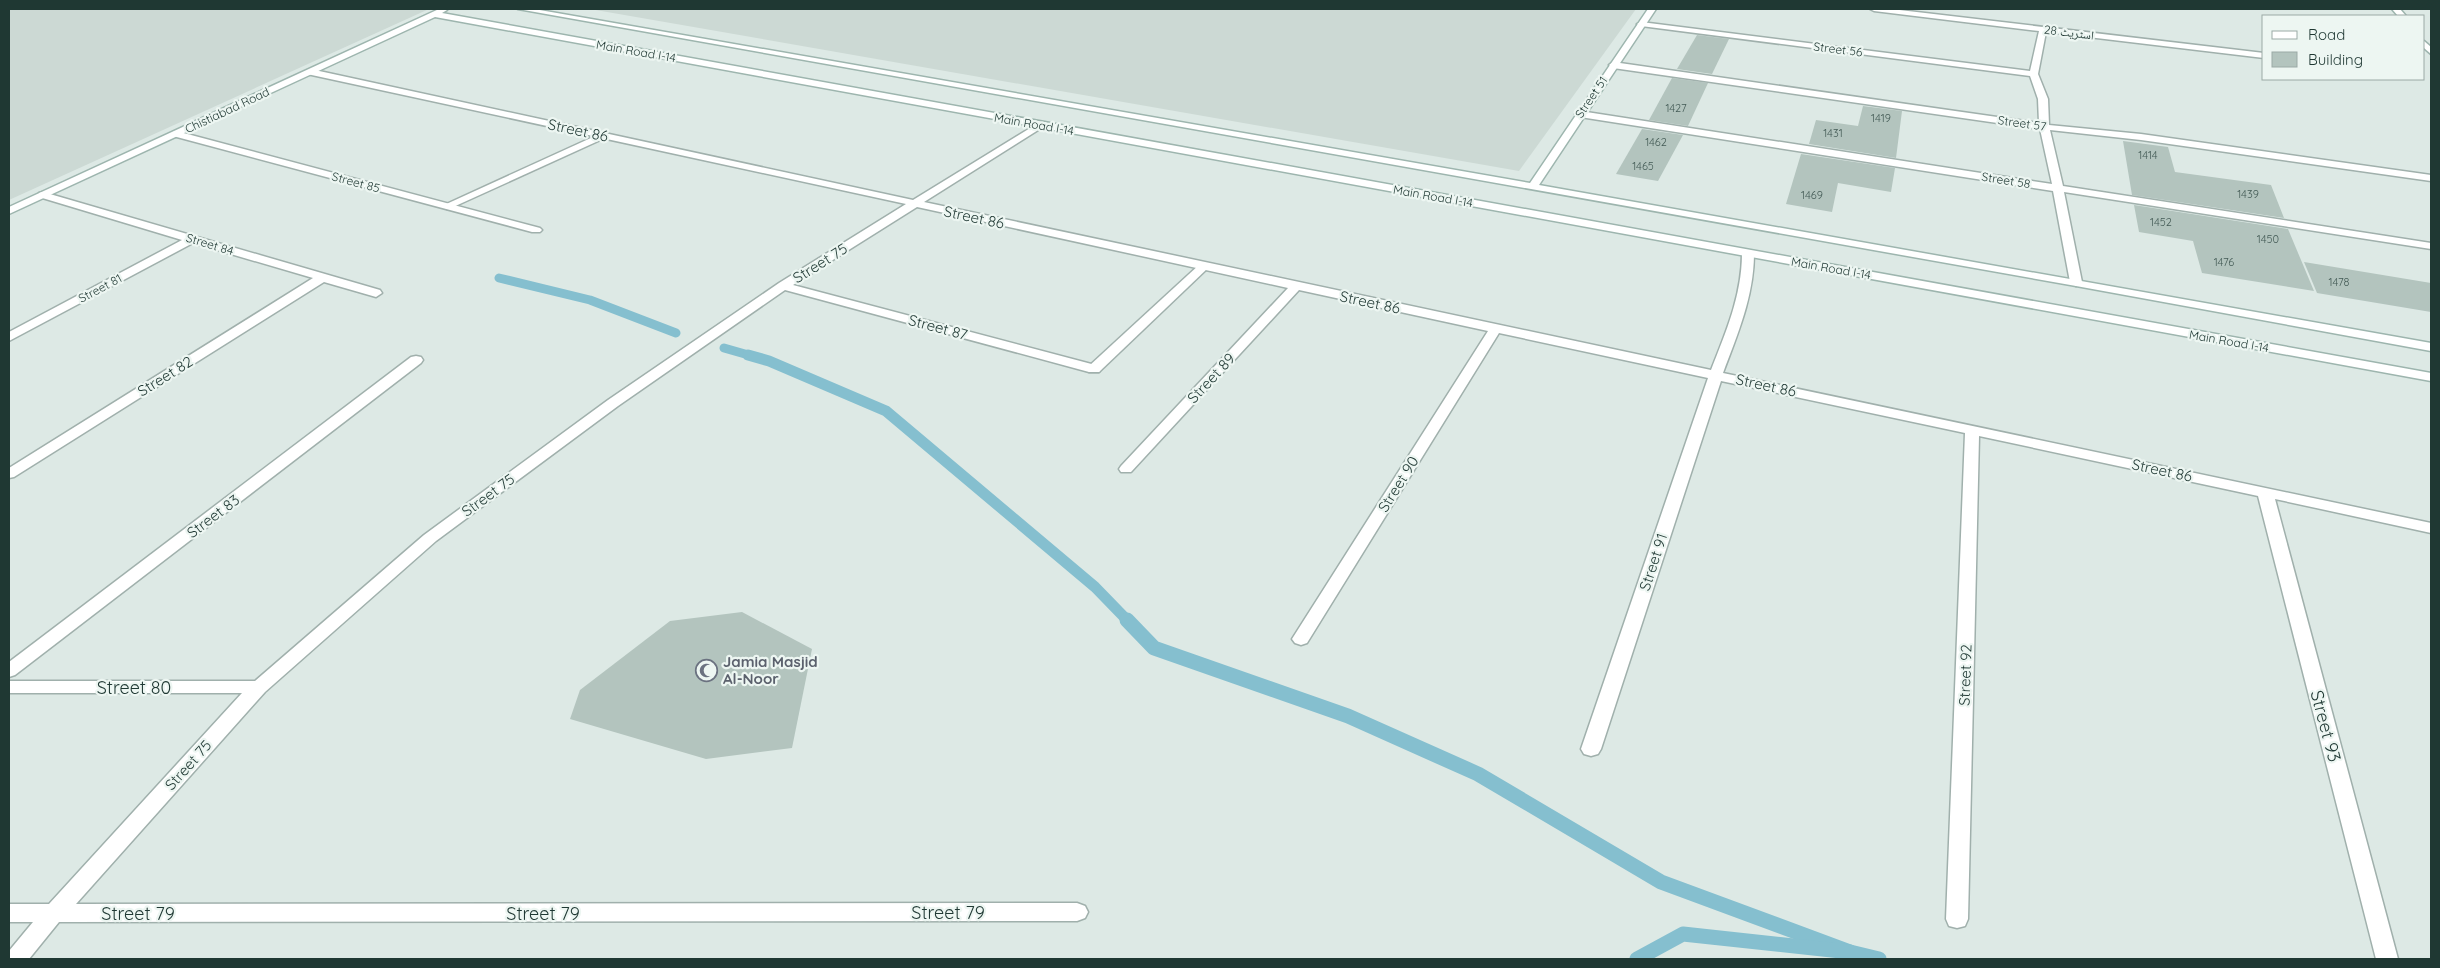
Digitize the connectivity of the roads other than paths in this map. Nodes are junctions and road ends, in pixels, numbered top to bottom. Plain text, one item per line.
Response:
1 (446, 9) edge
2 (522, 9) edge
3 (1652, 9) edge
4 (1874, 9) edge
5 (1971, 9) edge
6 (434, 14) junction
7 (1972, 21) junction
8 (1641, 24) junction
9 (2043, 29) junction
10 (2262, 56) edge
11 (1613, 65) junction
12 (310, 72) junction
13 (2034, 74) junction
14 (1580, 114) junction
15 (1040, 125) junction
16 (2044, 127) junction
17 (176, 134) junction
18 (604, 135) junction
19 (2431, 178) edge
20 (1532, 187) junction
21 (2058, 188) junction
22 (43, 195) junction
23 (914, 204) junction
24 (1550, 204) junction
25 (447, 206) junction
26 (9, 211) edge
27 (536, 230) dead end
28 (192, 239) junction
29 (2431, 246) edge
30 (1748, 254) junction
31 (1204, 266) junction
32 (322, 278) junction
33 (2076, 282) junction
34 (783, 286) junction
35 (1296, 286) junction
36 (376, 293) dead end
37 (1495, 329) junction
38 (9, 337) edge
39 (2431, 347) edge
40 (416, 360) dead end
41 (1716, 374) junction
42 (2431, 378) edge
43 (1972, 430) junction
44 (1126, 469) dead end
45 (9, 474) edge
46 (2265, 492) junction
47 (2431, 528) edge
48 (1301, 640) dead end
49 (9, 671) edge
50 (9, 687) edge
51 (259, 687) junction
52 (1591, 749) dead end
53 (1077, 912) dead end
54 (9, 913) edge
55 (54, 913) junction
56 (1957, 920) dead end
57 (16, 959) edge
58 (2387, 959) edge

1 - 6 street, Chistiabad Road
2 - 20 street, Main Road I-14
3 - 8 street, Street 51
4 - 7 street, اسٹریٹ 28
5 - 7 street
6 - 12 street, Chistiabad Road
6 - 15 street, Main Road I-14
7 - 9 street, اسٹریٹ 28
8 - 11 street, Street 51
8 - 13 street, Street 56
9 - 10 street, اسٹریٹ 28
9 - 13 street
11 - 14 street, Street 51
11 - 16 street, Street 57
12 - 17 street, Chistiabad Road
12 - 18 street, Street 86
13 - 16 street
14 - 20 street, Street 51
14 - 21 street, Street 58
15 - 23 street, Street 75
15 - 24 street, Main Road I-14
16 - 19 street, Street 57
16 - 21 street
17 - 22 street, Chistiabad Road
17 - 25 street, Street 85
18 - 23 street, Street 86
18 - 25 street
20 - 24 street, Main Road I-14
21 - 29 street, Street 58
21 - 33 street
22 - 26 street, Chistiabad Road
22 - 28 street, Street 84
23 - 31 street, Street 86
23 - 34 street, Street 75
24 - 30 street, Main Road I-14
24 - 33 street, Main Road I-14
25 - 27 street, Street 85
28 - 32 street, Street 84
28 - 38 street, Street 81
30 - 41 street, Street 91
30 - 42 street, Main Road I-14
31 - 34 street, Street 87
31 - 35 street, Street 86
32 - 36 street, Street 84
32 - 45 street, Street 82
33 - 39 street, Main Road I-14
34 - 51 street, Street 75
35 - 37 street, Street 86
35 - 44 street, Street 89
37 - 41 street, Street 86
37 - 48 street, Street 90
40 - 49 street, Street 83
41 - 43 street, Street 86
41 - 52 street, Street 91
43 - 46 street, Street 86
43 - 56 street, Street 92
46 - 47 street, Street 86
46 - 58 street, Street 93
50 - 51 street, Street 80
51 - 55 street, Street 75
53 - 55 street, Street 79
54 - 55 street, Street 79
55 - 57 street, Street 75

